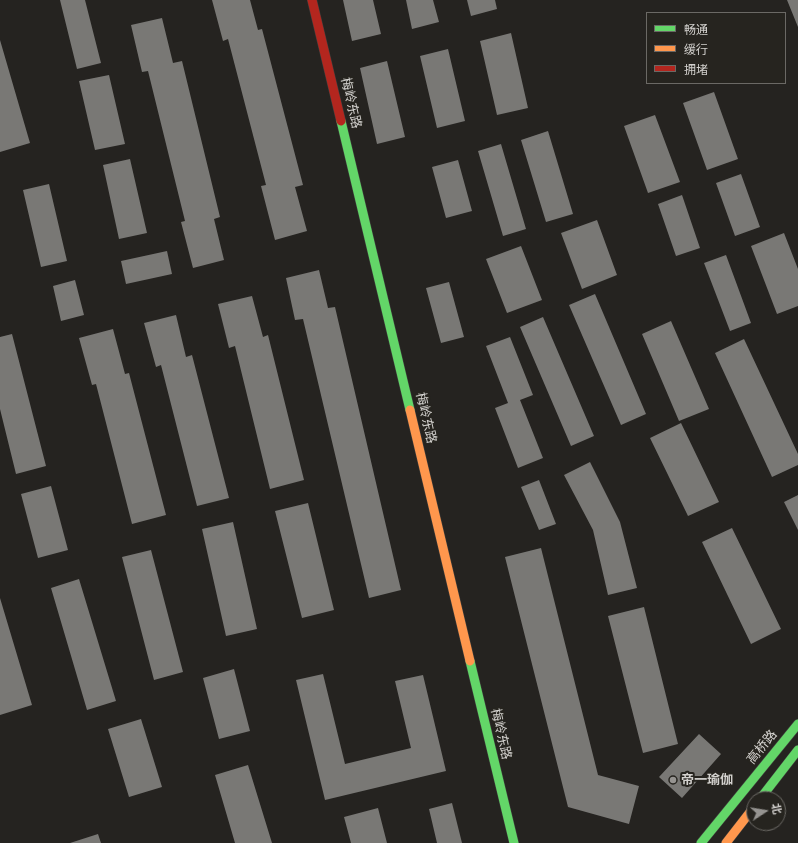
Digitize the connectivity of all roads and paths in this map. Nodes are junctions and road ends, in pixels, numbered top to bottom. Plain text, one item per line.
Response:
1 (312, 0) edge
2 (798, 724) edge
3 (798, 750) edge
4 (766, 791) edge
5 (746, 817) edge
6 (514, 843) edge
7 (701, 843) edge
8 (726, 843) edge

1 - 6 street, 梅岭东路
2 - 7 street, 高桥路
3 - 4 street
5 - 8 street

